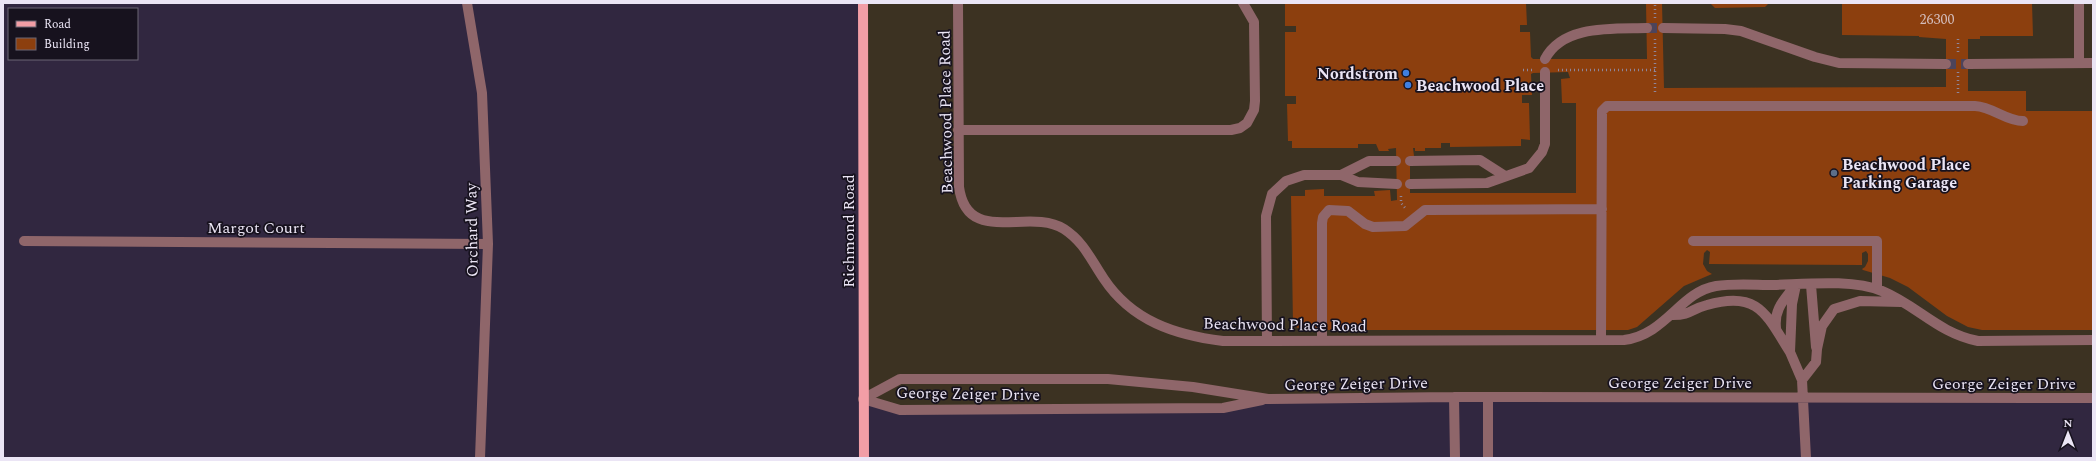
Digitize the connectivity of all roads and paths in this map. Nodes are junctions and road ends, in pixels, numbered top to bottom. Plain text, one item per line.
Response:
1 (467, 3) edge
2 (862, 3) edge
3 (958, 3) edge
4 (1244, 3) edge
5 (1655, 3) edge
6 (2079, 3) edge
7 (1655, 29) junction
8 (1545, 59) dead end
9 (2079, 62) junction
10 (2093, 63) edge
11 (1946, 64) tunnel mouth
12 (1968, 64) tunnel mouth
13 (1523, 70) dead end
14 (1655, 70) junction
15 (1546, 71) junction
16 (1655, 106) junction
17 (2023, 121) dead end
18 (958, 130) junction
19 (1396, 161) dead end
20 (1410, 161) dead end
21 (1341, 175) junction
22 (1505, 176) junction
23 (1397, 184) dead end
24 (1410, 184) dead end
25 (1602, 210) junction
26 (24, 241) dead end
27 (1694, 241) dead end
28 (488, 244) junction
29 (1796, 284) junction
30 (1811, 284) junction
31 (1876, 289) junction
32 (1903, 302) junction
33 (1673, 314) junction
34 (1777, 332) junction
35 (1601, 340) junction
36 (2093, 340) edge
37 (1267, 341) junction
38 (1322, 341) junction
39 (1817, 349) junction
40 (1790, 352) junction
41 (1802, 380) junction
42 (1454, 396) junction
43 (1488, 397) junction
44 (1802, 398) junction
45 (2093, 398) edge
46 (863, 399) junction
47 (1268, 399) junction
48 (480, 458) edge
49 (864, 458) edge
50 (1455, 458) edge
51 (1488, 458) edge
52 (1806, 458) edge

1 - 28 street, Orchard Way
2 - 46 main road, Richmond Road
3 - 18 street, Beachwood Place Road
4 - 18 street
5 - 7 path
6 - 9 street
7 - 8 street
7 - 11 street
7 - 14 path
9 - 10 street
9 - 12 street
13 - 15 path
14 - 15 path
14 - 16 path
15 - 22 street
16 - 17 street
16 - 25 street
18 - 37 street, Beachwood Place Road
19 - 21 street
20 - 22 street
21 - 23 street
21 - 37 street
22 - 24 street
25 - 35 street
25 - 38 street
26 - 28 street, Margot Court
27 - 31 street
28 - 48 street, Orchard Way
29 - 30 street, Beachwood Place Road
29 - 33 street, Beachwood Place Road
29 - 34 street
29 - 40 street
30 - 31 street, Beachwood Place Road
30 - 39 street
31 - 32 street, Beachwood Place Road
32 - 36 street, Beachwood Place Road
32 - 39 street
33 - 34 street
33 - 35 street, Beachwood Place Road
34 - 40 street
35 - 38 street, Beachwood Place Road
37 - 38 street, Beachwood Place Road
39 - 41 street
40 - 41 street
41 - 44 street
42 - 43 street, George Zeiger Drive
42 - 47 street, George Zeiger Drive
42 - 50 street
43 - 44 street, George Zeiger Drive
43 - 51 street
44 - 45 street, George Zeiger Drive
44 - 52 street
46 - 47 street, George Zeiger Drive
46 - 47 street, George Zeiger Drive
46 - 49 main road, Richmond Road

